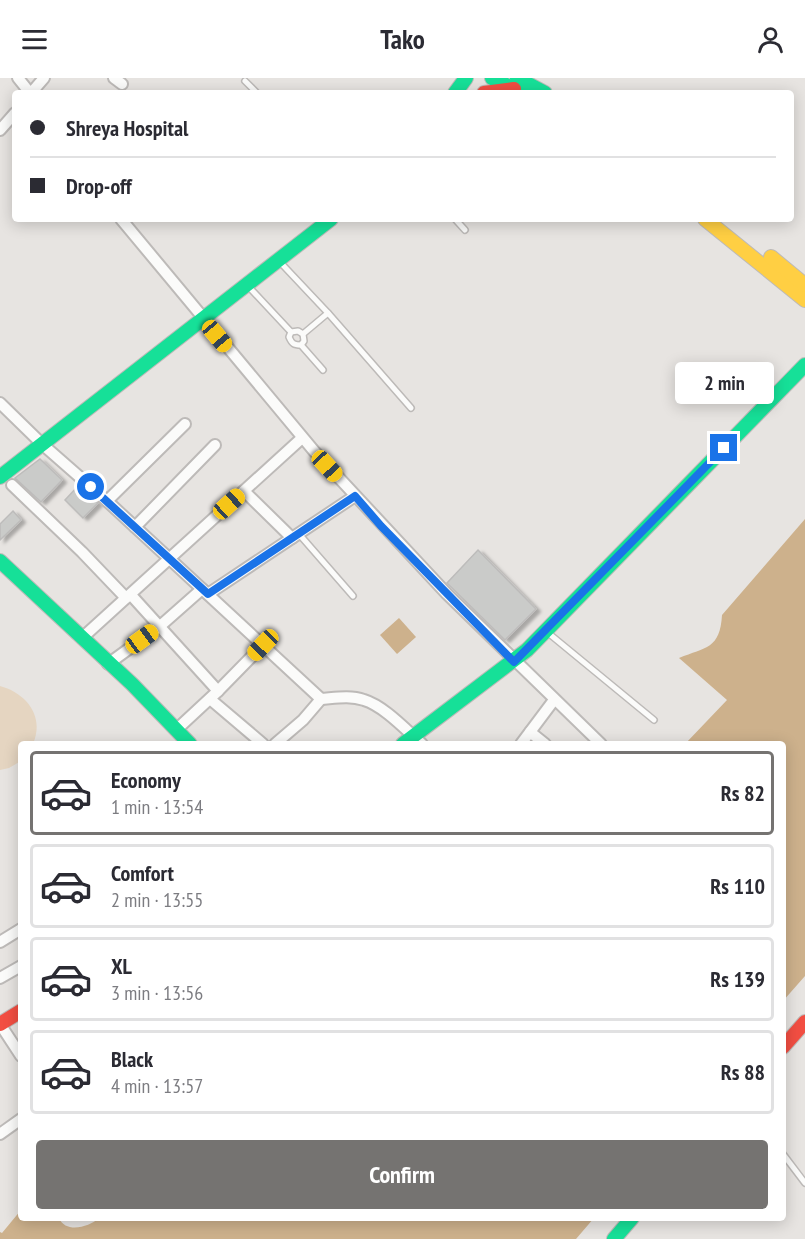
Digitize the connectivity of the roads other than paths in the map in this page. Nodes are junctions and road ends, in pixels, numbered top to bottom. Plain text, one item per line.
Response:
1 (18, 78) edge
2 (44, 78) edge
3 (494, 78) edge
4 (245, 81) dead end
5 (518, 87) edge
6 (28, 90) edge
7 (33, 90) edge
8 (254, 90) edge
9 (500, 90) edge
10 (12, 116) edge
11 (0, 130) edge
12 (123, 222) edge
13 (322, 222) edge
14 (458, 222) edge
15 (709, 222) edge
16 (727, 222) edge
17 (465, 230) dead end
18 (278, 260) junction
19 (246, 284) junction
20 (805, 285) edge
21 (805, 300) edge
22 (328, 313) junction
23 (202, 319) junction
24 (291, 332) junction
25 (303, 334) junction
26 (301, 345) junction
27 (805, 365) edge
28 (323, 370) dead end
29 (0, 403) edge
30 (411, 408) dead end
31 (185, 424) dead end
32 (302, 438) junction
33 (42, 444) junction
34 (214, 445) dead end
35 (6, 481) edge
36 (244, 491) junction
37 (355, 496) junction
38 (107, 501) junction
39 (135, 527) junction
40 (296, 536) junction
41 (168, 558) junction
42 (0, 561) edge
43 (205, 592) junction
44 (129, 596) junction
45 (353, 596) dead end
46 (159, 627) junction
47 (545, 631) junction
48 (82, 638) junction
49 (263, 645) junction
50 (514, 662) junction
51 (108, 664) junction
52 (214, 695) junction
53 (321, 699) junction
54 (554, 699) junction
55 (654, 720) dead end
56 (176, 730) junction
57 (530, 732) junction
58 (187, 741) edge
59 (260, 741) edge
60 (278, 741) edge
61 (412, 741) edge
62 (414, 741) edge
63 (523, 741) edge
64 (540, 741) edge
65 (598, 741) edge
66 (18, 931) edge
67 (0, 942) edge
68 (18, 968) edge
69 (0, 978) edge
70 (18, 1013) edge
71 (805, 1022) edge
72 (0, 1024) edge
73 (786, 1044) edge
74 (18, 1051) edge
75 (18, 1121) edge
76 (0, 1134) edge
77 (786, 1158) edge
78 (805, 1183) edge
79 (629, 1221) edge
80 (614, 1239) edge

1 - 6 street
2 - 7 street
3 - 5 street
4 - 8 lane
5 - 9 street
10 - 11 street
12 - 23 street
13 - 18 street
14 - 17 lane
15 - 21 street
16 - 20 street
18 - 19 street
18 - 22 lane
19 - 23 street
19 - 24 lane
22 - 25 lane
22 - 30 lane
23 - 32 street
23 - 33 street
24 - 25 lane
24 - 26 lane
25 - 26 lane
26 - 28 lane
27 - 47 street
29 - 33 street
31 - 38 street
32 - 36 street
32 - 37 street
33 - 35 street
33 - 38 street
34 - 39 street
35 - 44 street
36 - 40 street
36 - 41 street
37 - 40 street
37 - 50 street
38 - 39 street
39 - 41 street
40 - 43 street
40 - 45 lane
41 - 43 street
41 - 44 street
42 - 48 street
43 - 46 street
43 - 49 street
44 - 46 street
44 - 48 street
46 - 51 street
46 - 52 street
47 - 50 street
47 - 55 lane
48 - 51 street
49 - 52 street
49 - 53 street
50 - 54 street
50 - 62 street
51 - 56 street
52 - 56 street
52 - 59 street
53 - 60 street
53 - 61 street
54 - 57 street
54 - 65 street
56 - 58 street
57 - 63 street
57 - 64 street
66 - 67 street
68 - 69 street
70 - 72 street
71 - 73 street
72 - 74 street
75 - 76 street
77 - 78 lane
79 - 80 street

